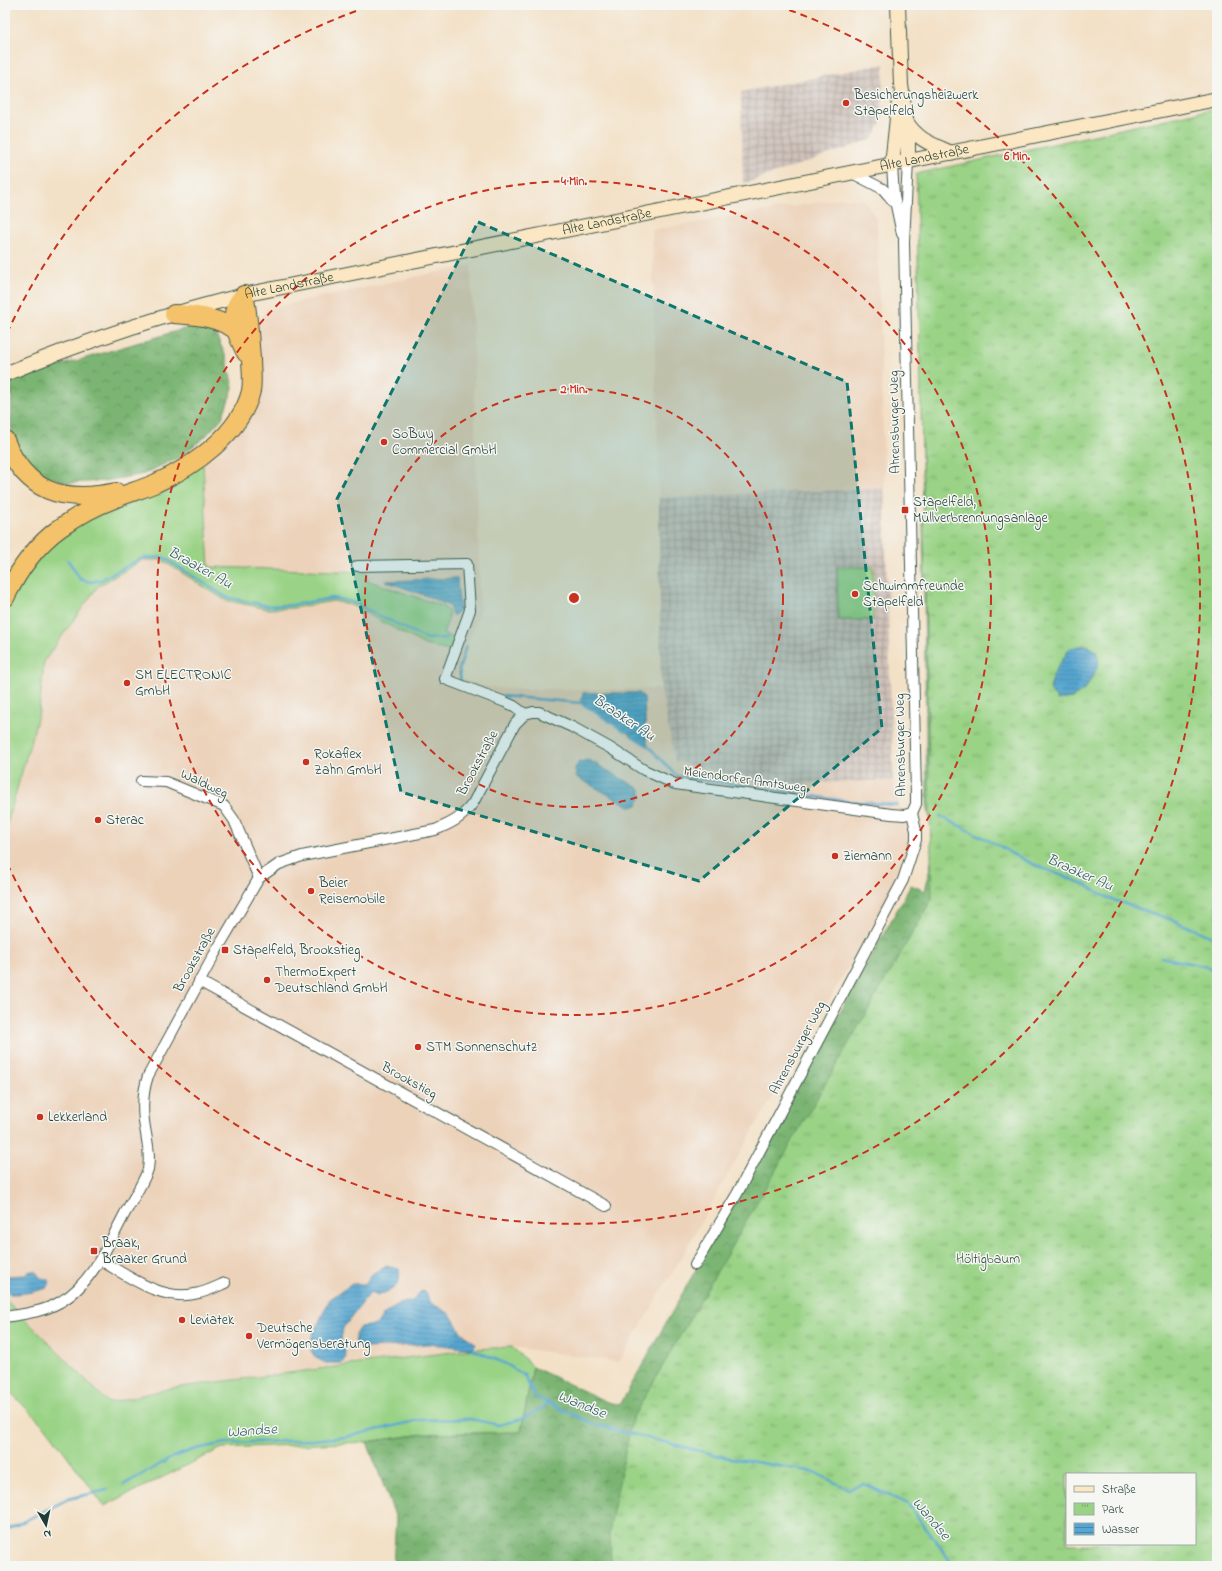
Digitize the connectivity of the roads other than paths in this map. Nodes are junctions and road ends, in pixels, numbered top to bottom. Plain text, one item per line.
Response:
1 (898, 5) edge
2 (900, 85) junction
3 (1217, 99) edge
4 (907, 123) junction
5 (951, 153) junction
6 (908, 161) junction
7 (892, 164) junction
8 (852, 173) junction
9 (894, 202) junction
10 (904, 242) junction
11 (244, 295) junction
12 (174, 314) junction
13 (236, 330) junction
14 (251, 365) junction
15 (5, 374) edge
16 (5, 440) edge
17 (156, 483) junction
18 (357, 566) dead end
19 (5, 598) edge
20 (525, 714) junction
21 (142, 781) dead end
22 (912, 813) junction
23 (259, 878) junction
24 (199, 981) junction
25 (606, 1206) dead end
26 (100, 1260) junction
27 (695, 1265) dead end
28 (225, 1283) dead end
29 (5, 1317) edge

1 - 2 main road
2 - 4 main road
2 - 7 main road
3 - 5 main road, Alte Landstraße
4 - 5 main road
4 - 6 main road
5 - 6 main road, Alte Landstraße
6 - 7 main road, Alte Landstraße
6 - 10 street, Ahrensburger Weg
7 - 8 main road, Alte Landstraße
7 - 9 street, Ahrensburger Weg
8 - 9 street, Ahrensburger Weg
8 - 11 main road, Alte Landstraße
9 - 10 street, Ahrensburger Weg
10 - 22 street, Ahrensburger Weg
11 - 12 main road, Alte Landstraße
11 - 13 highway
11 - 14 highway
12 - 13 highway
12 - 15 main road, Alte Landstraße
13 - 14 highway
14 - 17 highway
16 - 17 highway
17 - 19 highway
18 - 20 street
20 - 22 street, Meiendorfer Amtsweg
20 - 23 street, Brookstraße
21 - 23 street, Waldweg
22 - 27 street, Ahrensburger Weg
23 - 24 street, Brookstraße
24 - 25 street, Brookstieg
24 - 26 street, Brookstraße
26 - 28 street
26 - 29 street, Brookstraße

